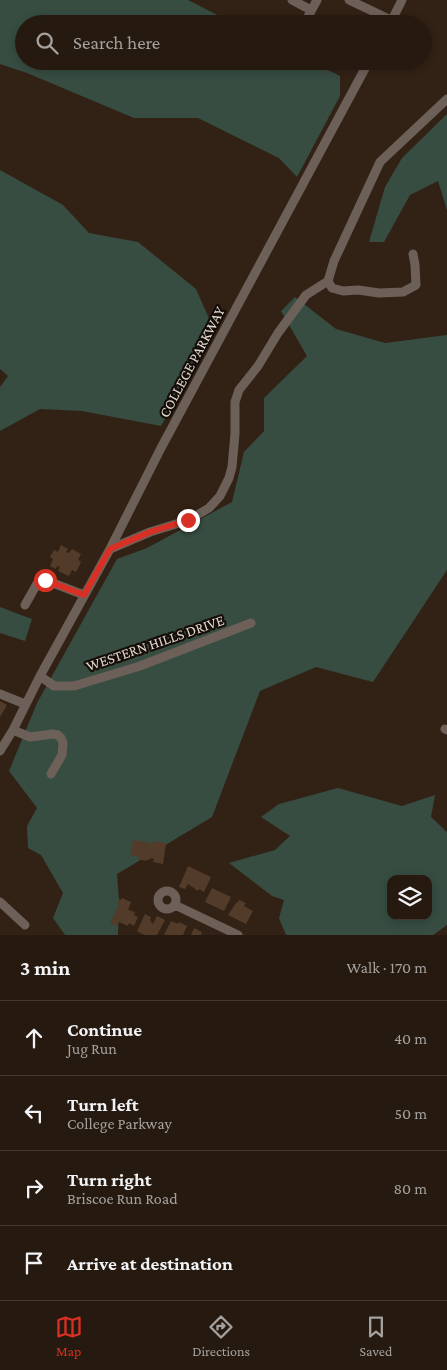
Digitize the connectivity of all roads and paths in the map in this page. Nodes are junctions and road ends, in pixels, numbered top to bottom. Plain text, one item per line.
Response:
1 (292, 0) edge
2 (317, 0) edge
3 (349, 0) edge
4 (402, 0) edge
5 (311, 10) junction
6 (308, 15) edge
7 (377, 15) edge
8 (394, 15) edge
9 (364, 70) edge
10 (447, 99) edge
11 (412, 254) dead end
12 (328, 281) junction
13 (110, 549) junction
14 (84, 595) junction
15 (26, 605) dead end
16 (251, 623) dead end
17 (40, 676) junction
18 (0, 694) edge
19 (26, 704) junction
20 (13, 730) junction
21 (0, 751) edge
22 (51, 774) dead end
23 (0, 902) edge
24 (175, 905) dead end
25 (25, 925) dead end
26 (238, 935) edge

1 - 5 street
2 - 5 street
3 - 7 street
4 - 8 street
5 - 6 street
9 - 13 street, COLLEGE PARKWAY
10 - 12 street
11 - 12 street
12 - 13 street
13 - 14 street, COLLEGE PARKWAY
14 - 15 street
14 - 17 street, COLLEGE PARKWAY
16 - 17 street, WESTERN HILLS DRIVE
17 - 19 street, COLLEGE PARKWAY
18 - 19 street
19 - 20 street, COLLEGE PARKWAY
20 - 21 street, COLLEGE PARKWAY
20 - 22 street
23 - 25 street
24 - 26 street

